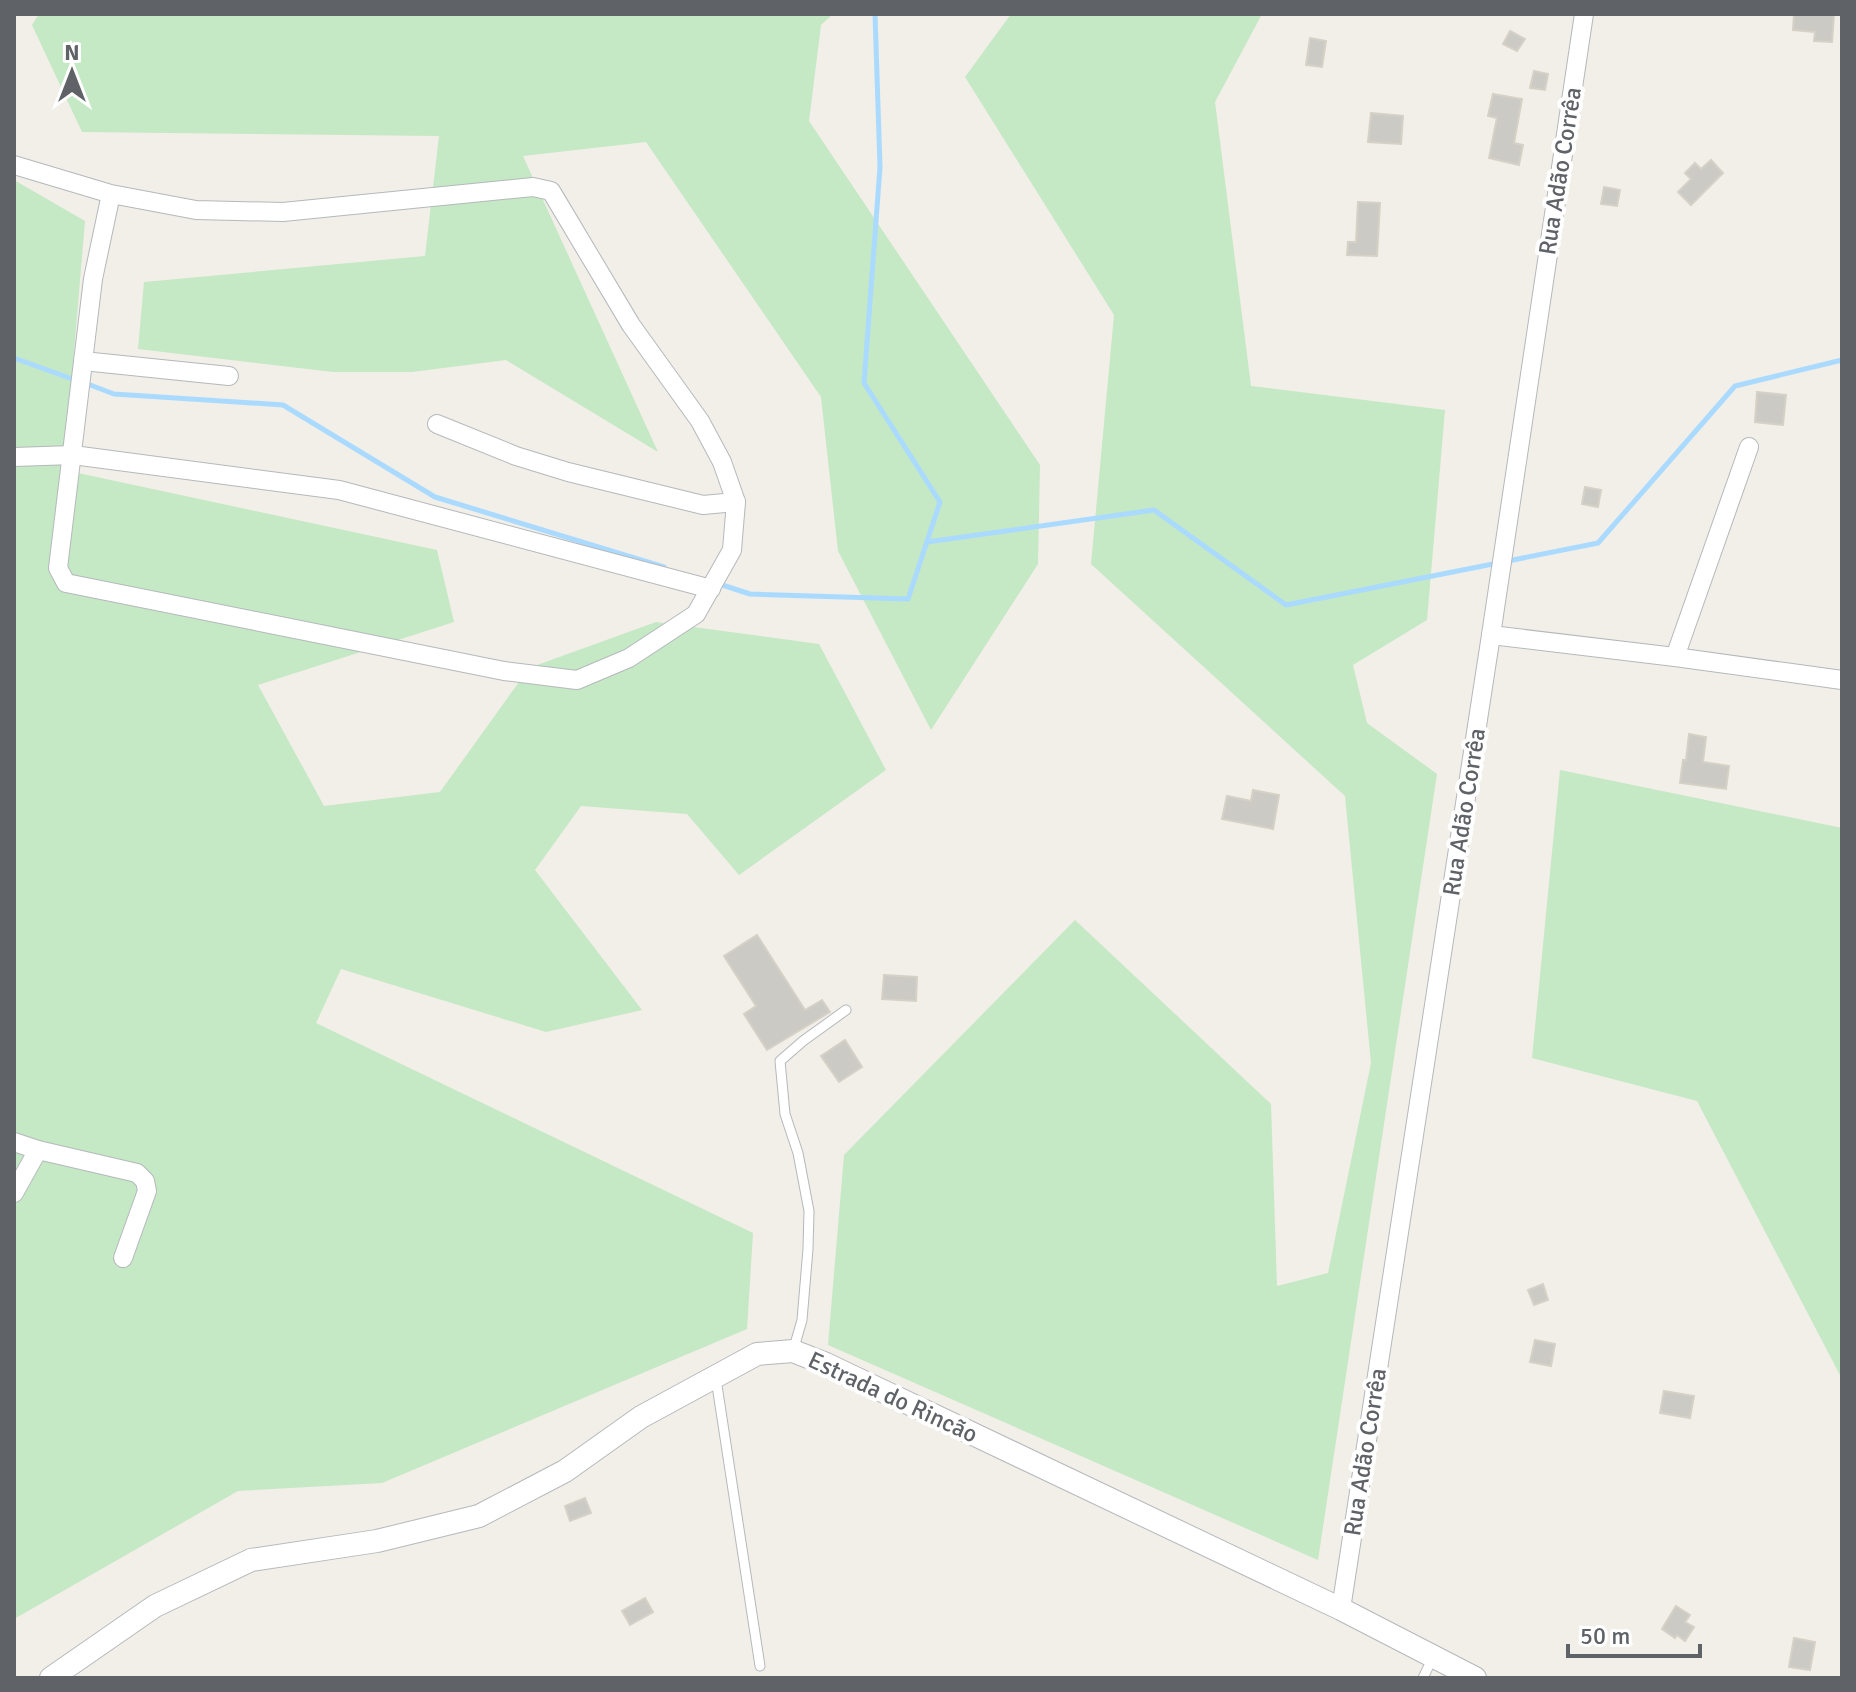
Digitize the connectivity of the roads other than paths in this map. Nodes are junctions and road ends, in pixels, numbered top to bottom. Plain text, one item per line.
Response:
1 (1584, 14) edge
2 (14, 165) edge
3 (111, 194) junction
4 (83, 361) junction
5 (229, 376) dead end
6 (437, 424) dead end
7 (1749, 447) dead end
8 (73, 455) junction
9 (14, 457) edge
10 (736, 502) junction
11 (711, 589) junction
12 (1491, 635) junction
13 (1675, 657) junction
14 (1842, 680) edge
15 (846, 1010) dead end
16 (14, 1142) edge
17 (38, 1150) junction
18 (14, 1193) edge
19 (123, 1258) dead end
20 (793, 1351) junction
21 (716, 1376) junction
22 (1341, 1609) junction
23 (1433, 1657) junction
24 (760, 1666) dead end
25 (51, 1678) edge
26 (1423, 1678) edge
27 (1475, 1678) edge

1 - 12 street, Rua Adão Corrêa
2 - 3 street
3 - 4 street
3 - 10 street
4 - 5 street
4 - 8 street
6 - 10 street
7 - 13 street
8 - 9 street
8 - 11 street
8 - 11 street
10 - 11 street
12 - 13 street
12 - 22 street, Rua Adão Corrêa
13 - 14 street
15 - 20 lane
16 - 17 street
17 - 18 street
17 - 19 street
20 - 21 street, Estrada do Rincão
20 - 22 street, Estrada do Rincão
21 - 24 lane
21 - 25 street, Estrada do Rincão
22 - 23 street, Estrada do Rincão
23 - 26 lane
23 - 27 street, Estrada do Rincão

